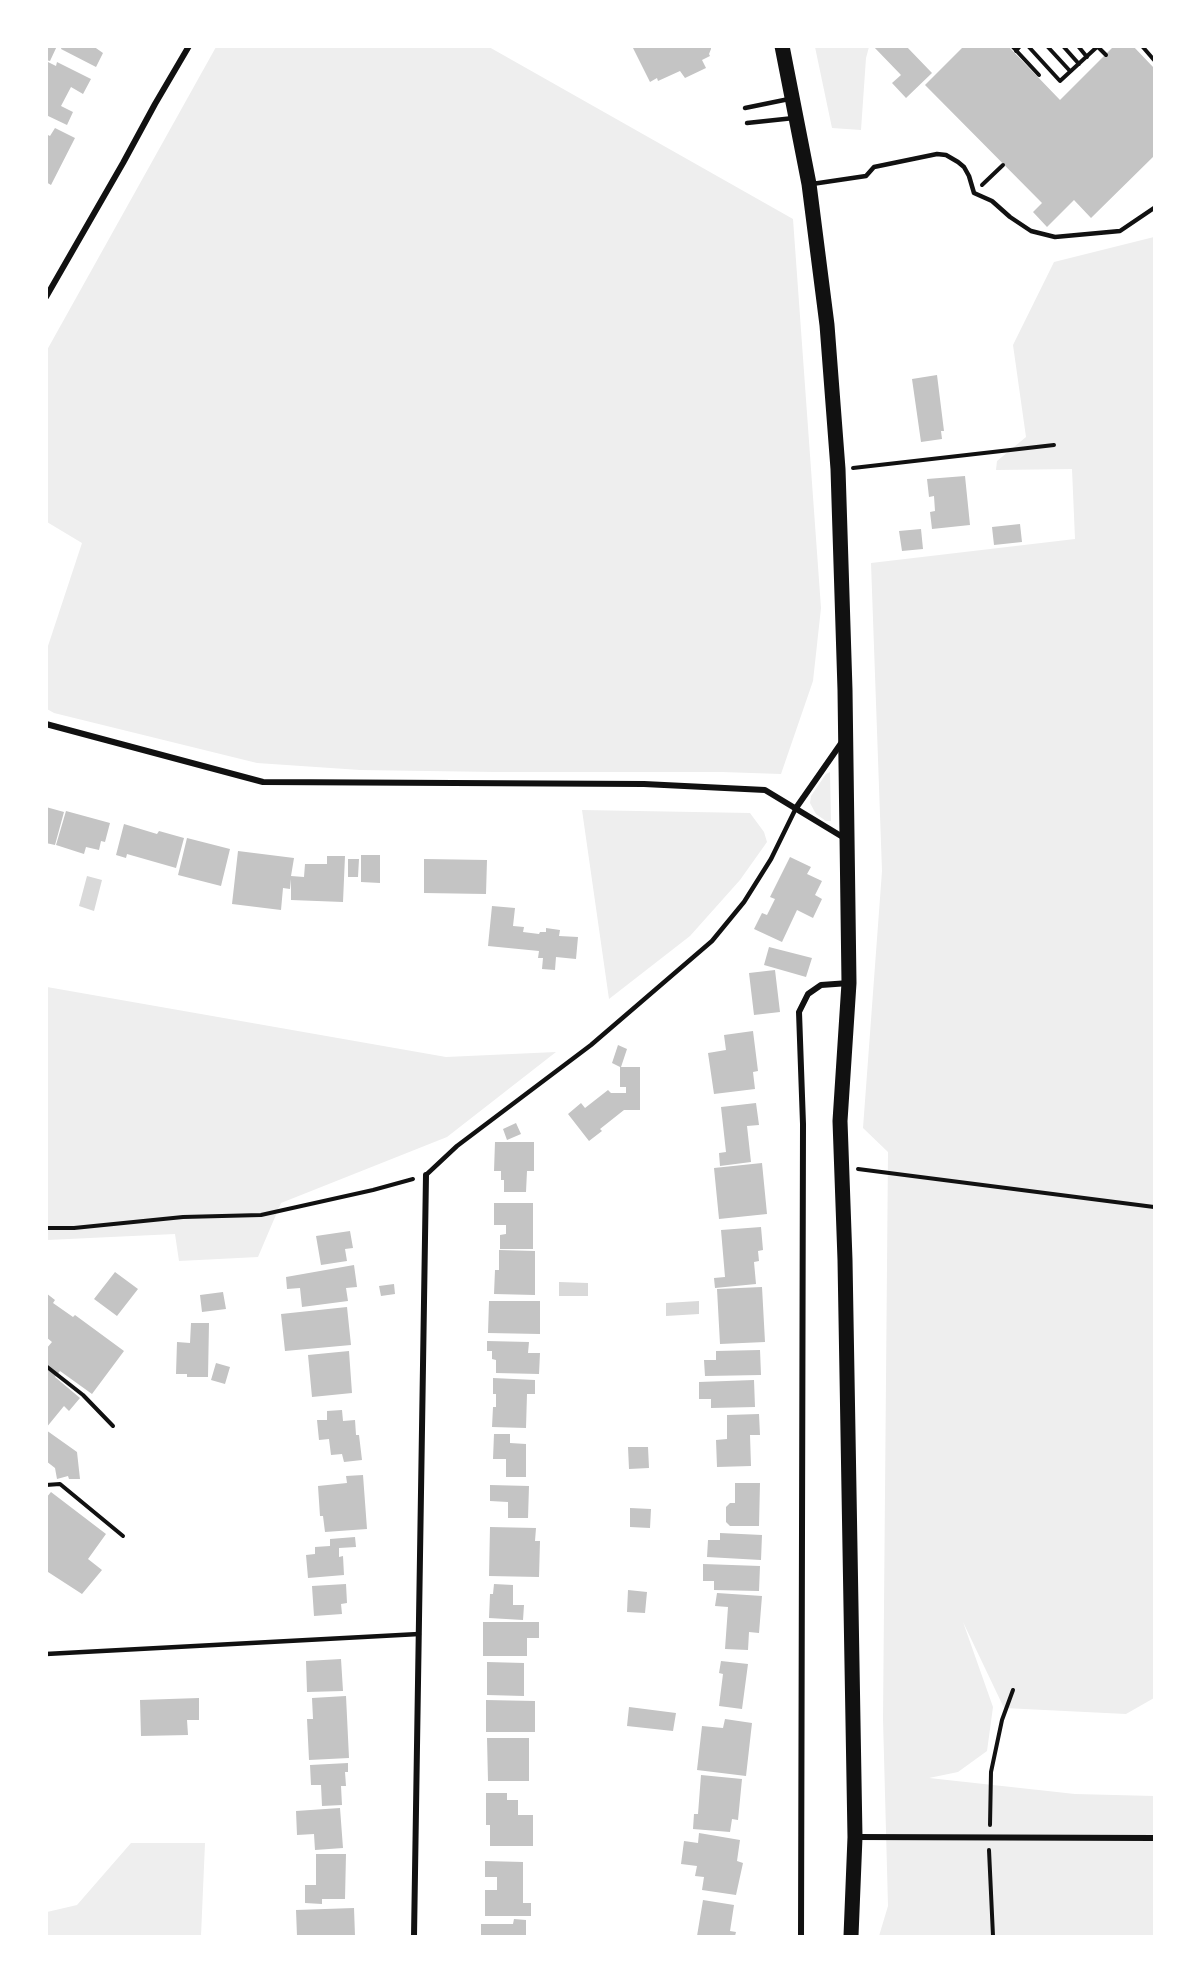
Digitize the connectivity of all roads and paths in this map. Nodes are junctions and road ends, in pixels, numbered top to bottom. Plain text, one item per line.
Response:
1 (189, 46) edge
2 (782, 46) edge
3 (1012, 46) edge
4 (1020, 46) edge
5 (1028, 46) edge
6 (1047, 46) edge
7 (1057, 46) edge
8 (1063, 46) edge
9 (1078, 46) edge
10 (1142, 46) edge
11 (1098, 47) edge
12 (1016, 51) junction
13 (1052, 51) junction
14 (1106, 55) dead end
15 (1087, 57) junction
16 (1155, 60) edge
17 (1079, 64) junction
18 (1070, 71) junction
19 (1039, 75) dead end
20 (793, 98) junction
21 (745, 108) dead end
22 (797, 117) junction
23 (747, 123) dead end
24 (1004, 165) dead end
25 (809, 184) junction
26 (974, 193) junction
27 (1155, 208) edge
28 (46, 297) edge
29 (1054, 445) dead end
30 (838, 469) junction
31 (46, 724) edge
32 (845, 738) junction
33 (796, 808) junction
34 (847, 839) junction
35 (849, 983) junction
36 (842, 1167) junction
37 (426, 1175) junction
38 (1155, 1207) edge
39 (46, 1228) edge
40 (46, 1366) edge
41 (113, 1426) dead end
42 (46, 1485) edge
43 (123, 1536) dead end
44 (419, 1634) junction
45 (48, 1654) edge
46 (1013, 1690) dead end
47 (855, 1837) junction
48 (990, 1837) junction
49 (1155, 1838) edge
50 (414, 1936) edge
51 (801, 1936) edge
52 (851, 1936) edge
53 (993, 1936) edge

1 - 28 street
2 - 20 main road
3 - 12 path
4 - 12 path
5 - 18 path
6 - 13 path
7 - 13 path
8 - 17 path
9 - 15 path
10 - 16 path
11 - 14 path
11 - 15 path
12 - 19 path
13 - 18 path
15 - 17 path
17 - 18 path
20 - 21 lane
20 - 22 main road
22 - 23 lane
22 - 25 main road
24 - 26 path
25 - 26 lane
25 - 30 main road
26 - 27 lane
29 - 30 path
30 - 32 main road
31 - 33 street
32 - 33 street
32 - 34 main road
33 - 34 street
33 - 37 lane
34 - 35 main road
35 - 36 main road
35 - 51 street
36 - 38 path
36 - 47 main road
37 - 39 path
37 - 44 street
40 - 41 path
42 - 43 path
44 - 45 lane
44 - 50 street
46 - 48 path
47 - 48 street
47 - 52 main road
48 - 49 street
48 - 53 path

